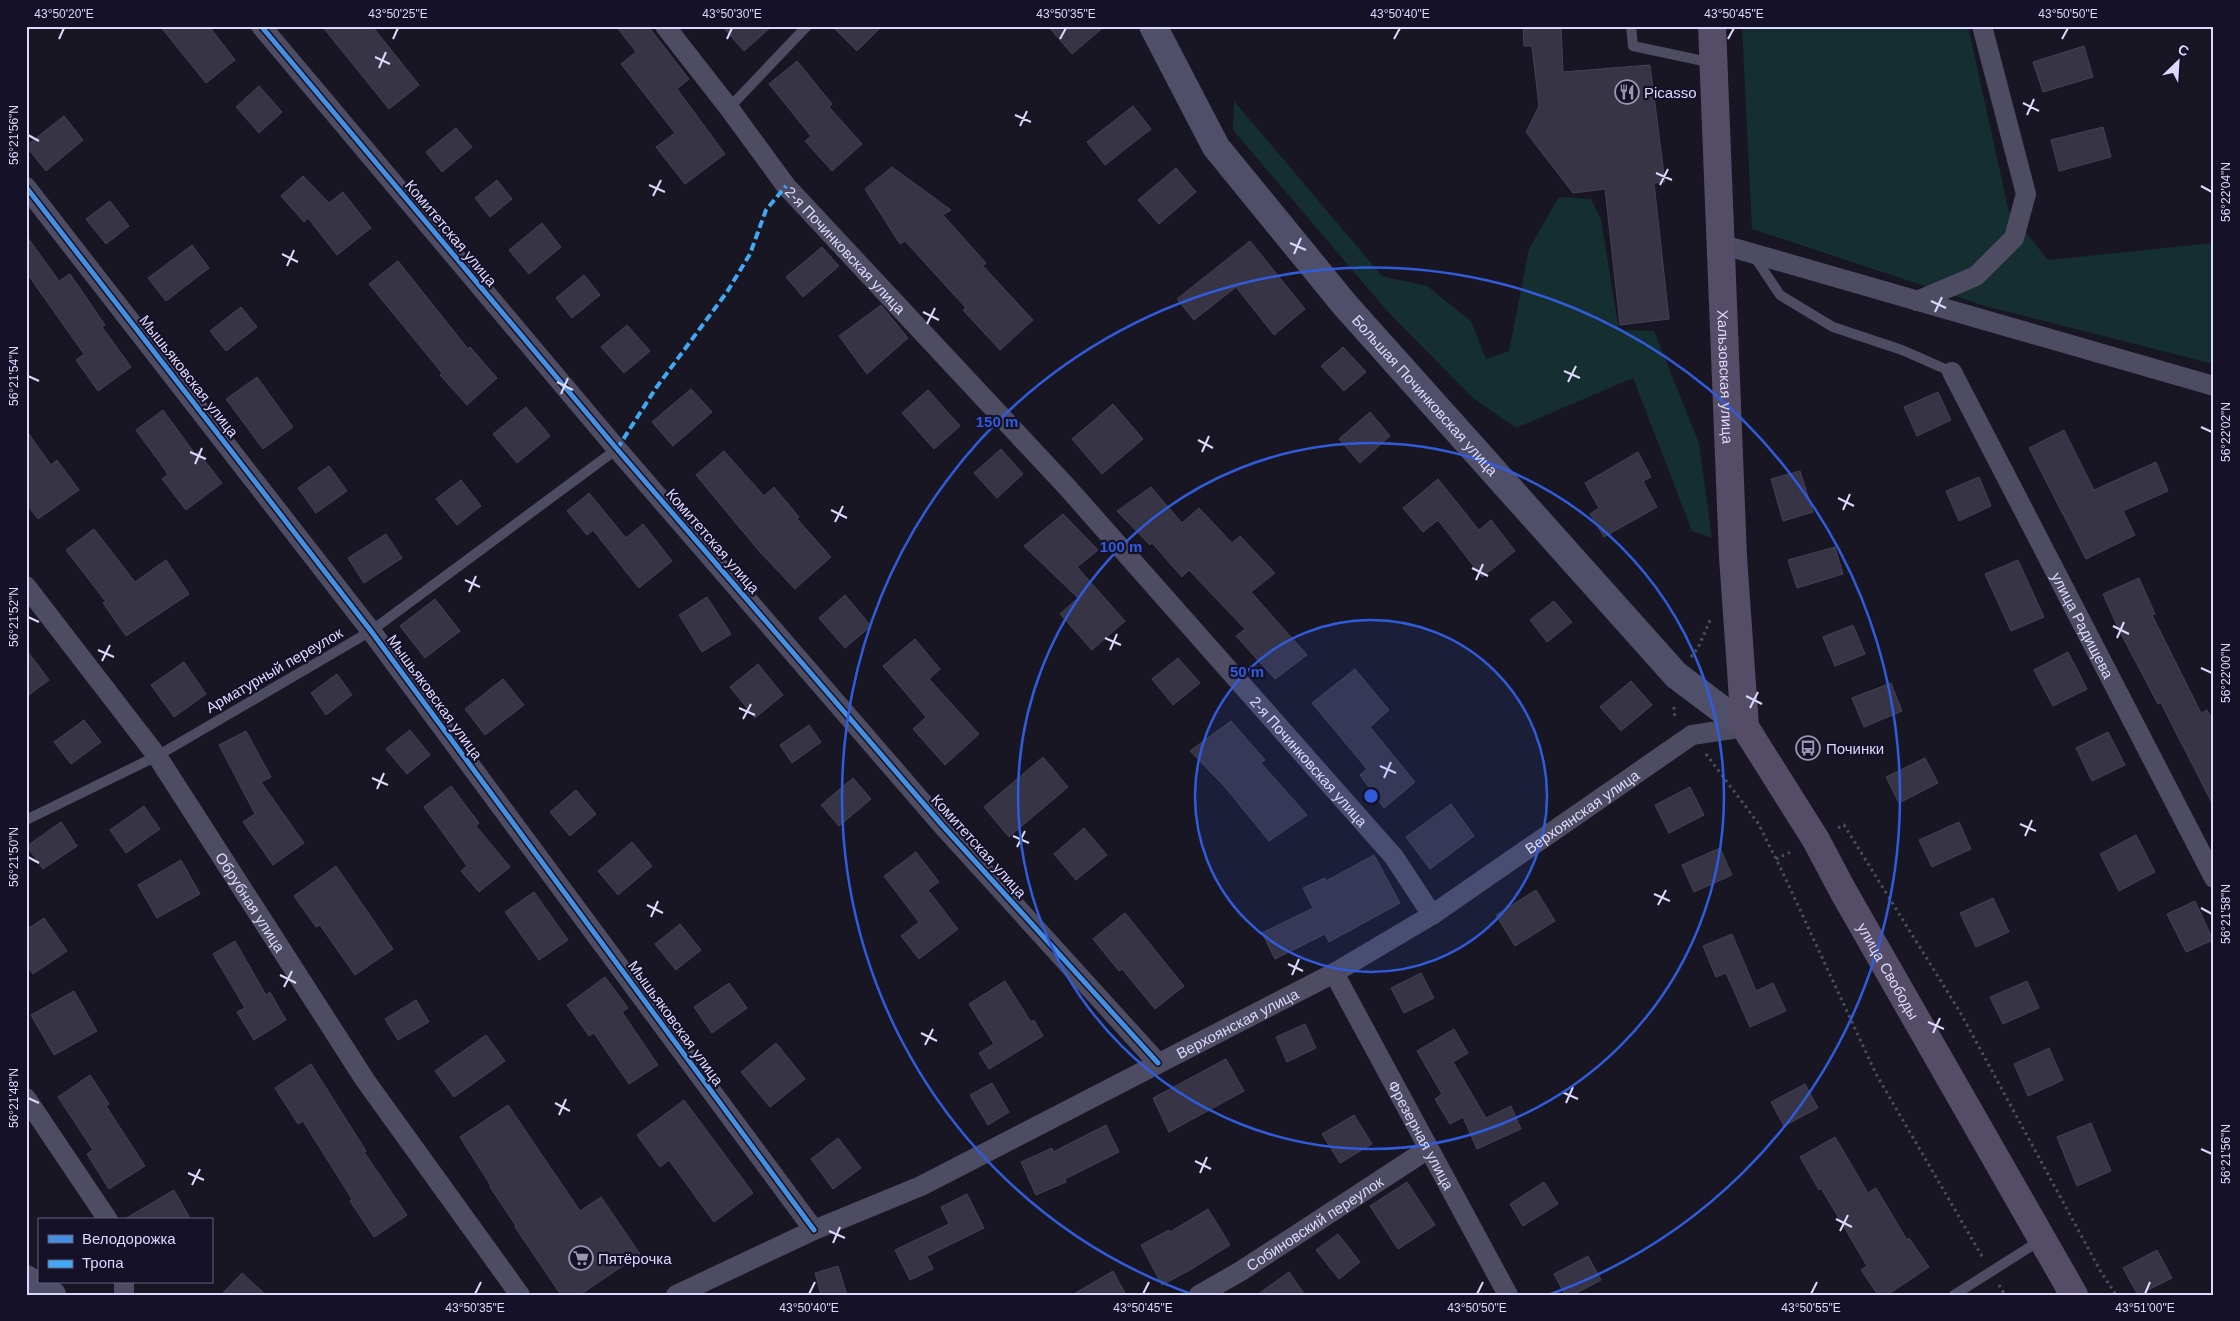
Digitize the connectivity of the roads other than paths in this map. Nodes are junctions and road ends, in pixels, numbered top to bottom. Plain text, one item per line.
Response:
1 (261, 26) edge
2 (665, 26) edge
3 (807, 26) edge
4 (1153, 26) edge
5 (1631, 26) edge
6 (1712, 26) edge
7 (1982, 26) edge
8 (1714, 63) junction
9 (729, 108) junction
10 (26, 187) edge
11 (1720, 244) junction
12 (1752, 253) junction
13 (1917, 301) junction
14 (1952, 372) joint
15 (2214, 386) edge
16 (617, 449) junction
17 (26, 586) edge
18 (371, 631) junction
19 (1745, 726) junction
20 (157, 756) junction
21 (26, 820) edge
22 (2214, 878) edge
23 (1432, 915) junction
24 (1334, 973) junction
25 (1158, 1063) junction
26 (26, 1098) edge
27 (1428, 1149) junction
28 (107, 1218) edge
29 (814, 1230) junction
30 (2042, 1239) junction
31 (26, 1279) edge
32 (52, 1295) edge
33 (520, 1295) edge
34 (676, 1295) edge
35 (1199, 1295) edge
36 (1508, 1295) edge
37 (1954, 1295) edge
38 (2074, 1295) edge

1 - 16 street, Комитетская улица
2 - 9 street, 2-я Починковская улица
3 - 9 lane
4 - 19 street, Большая Починковская улица
5 - 8 lane
6 - 8 main road, Хальзовская улица
7 - 13 street
8 - 11 main road, Хальзовская улица
9 - 23 street, 2-я Починковская улица
10 - 18 street, Мышьяковская улица
11 - 12 street
11 - 19 main road, Хальзовская улица
12 - 13 street
12 - 14 lane
13 - 15 street
14 - 22 street, улица Радищева
16 - 18 lane, Арматурный переулок
16 - 25 street, Комитетская улица
17 - 20 street, Обрубная улица
18 - 20 lane, Арматурный переулок
18 - 29 street, Мышьяковская улица
19 - 23 street, Верхоянская улица
19 - 30 main road, улица Свободы
20 - 21 lane, Арматурный переулок
20 - 33 street, Обрубная улица
23 - 24 street, Верхоянская улица
24 - 25 street, Верхоянская улица
24 - 27 street, Фрезерная улица
25 - 29 street, Верхоянская улица
26 - 28 street
27 - 35 street, Собиновский переулок
27 - 36 street, Фрезерная улица
29 - 34 street, Верхоянская улица
30 - 37 lane
30 - 38 main road, улица Свободы
31 - 32 street

